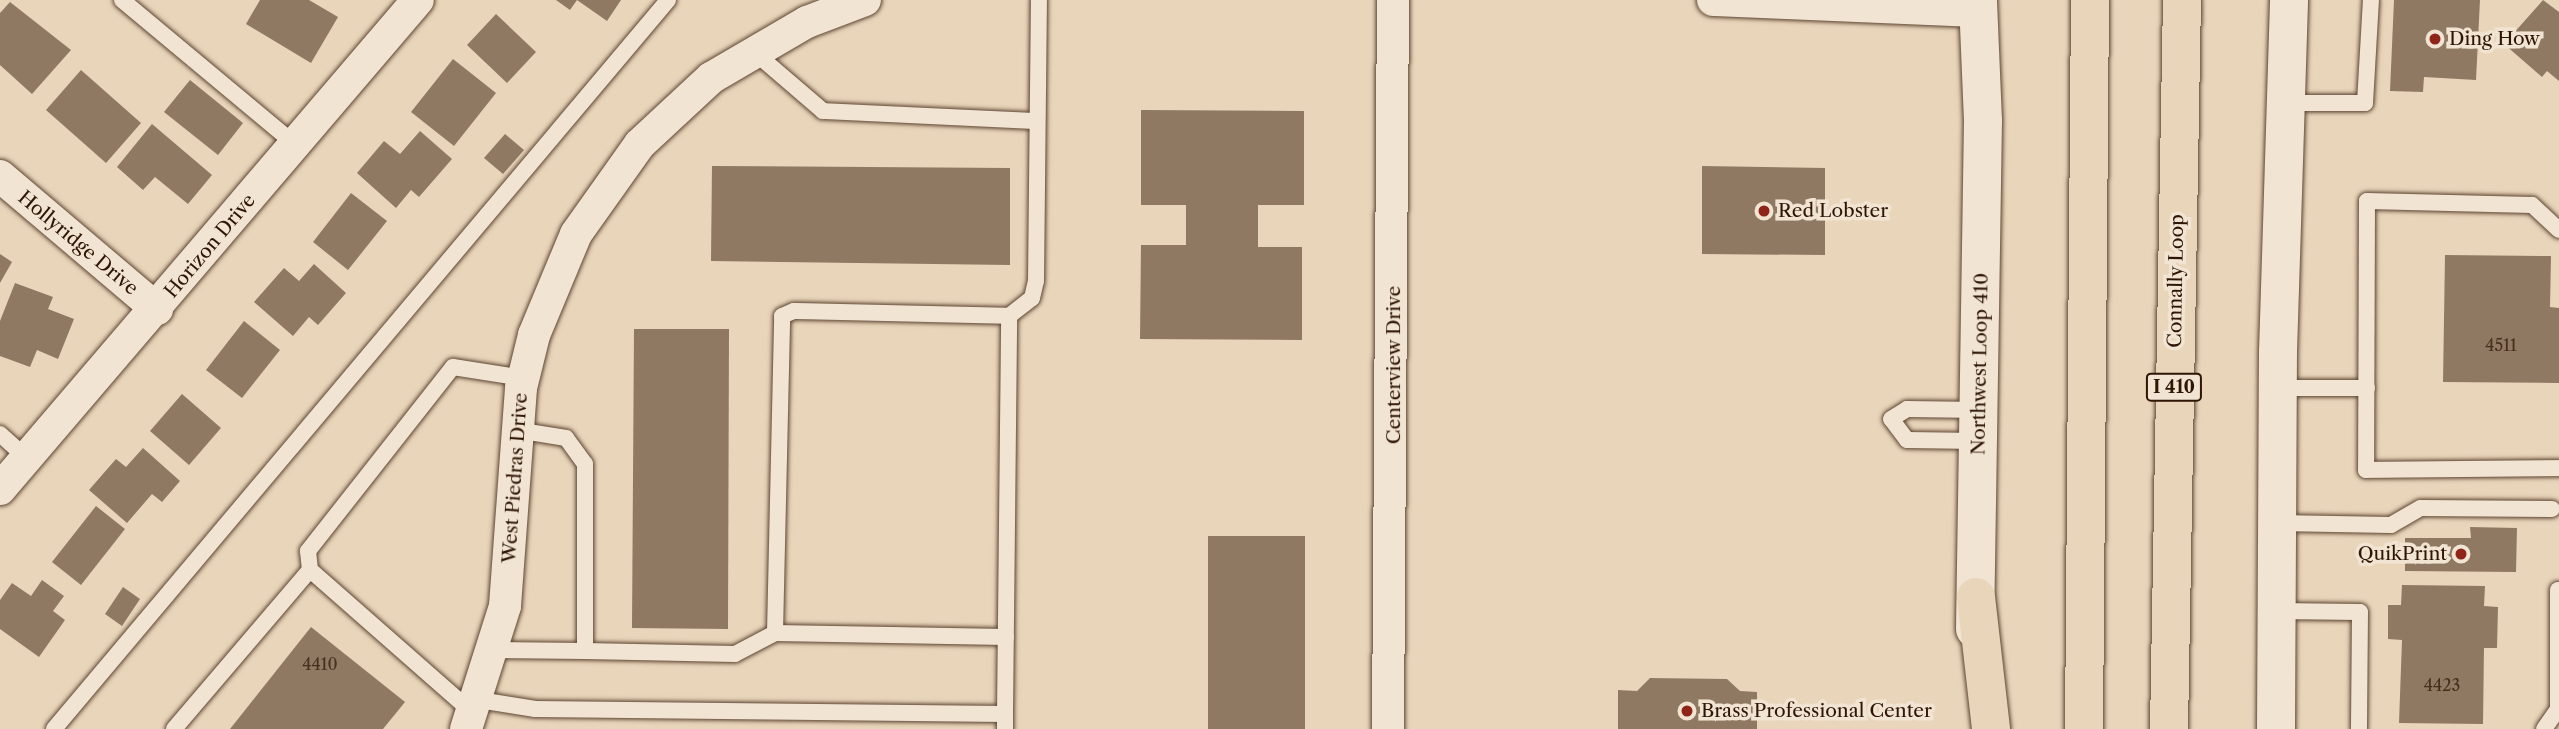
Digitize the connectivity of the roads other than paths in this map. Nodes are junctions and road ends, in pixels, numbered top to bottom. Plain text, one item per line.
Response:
1 (122, 0) edge
2 (668, 0) edge
3 (865, 0) edge
4 (1040, 0) edge
5 (1393, 0) edge
6 (1713, 0) edge
7 (2090, 0) edge
8 (2182, 0) edge
9 (2289, 0) edge
10 (2371, 0) edge
11 (415, 1) edge
12 (1978, 6) edge
13 (752, 51) junction
14 (2286, 103) junction
15 (1037, 121) junction
16 (296, 145) junction
17 (0, 176) edge
18 (2559, 230) edge
19 (157, 309) junction
20 (1009, 316) junction
21 (523, 378) junction
22 (2277, 388) junction
23 (2367, 388) junction
24 (516, 430) junction
25 (0, 434) edge
26 (27, 458) junction
27 (2559, 468) edge
28 (0, 489) edge
29 (2552, 509) dead end
30 (2277, 523) junction
31 (310, 570) junction
32 (2558, 590) edge
33 (1976, 597) junction
34 (2277, 611) junction
35 (775, 633) junction
36 (1006, 637) junction
37 (494, 650) junction
38 (585, 651) junction
39 (472, 714) edge
40 (1005, 722) edge
41 (54, 729) edge
42 (174, 729) edge
43 (1388, 729) edge
44 (1972, 729) edge
45 (1991, 729) edge
46 (2084, 729) edge
47 (2169, 729) edge
48 (2276, 729) edge
49 (2359, 729) edge
50 (2544, 729) edge

1 - 16 lane
2 - 41 lane
3 - 13 street, West Piedras Drive
4 - 15 lane
5 - 43 street, Centerview Drive
6 - 12 street
7 - 46 highway
8 - 47 highway, Connally Loop / I 410
9 - 14 main road
10 - 14 lane
11 - 16 street, Horizon Drive
12 - 33 main road, Northwest Loop 410
13 - 15 lane
13 - 21 street, West Piedras Drive
14 - 22 main road
15 - 20 lane
16 - 19 street, Horizon Drive
17 - 19 street, Hollyridge Drive
18 - 23 lane
19 - 26 street, Horizon Drive
20 - 35 lane
20 - 36 lane
21 - 24 street, West Piedras Drive
21 - 31 lane
22 - 23 lane
22 - 30 main road
23 - 27 lane
24 - 37 street, West Piedras Drive
24 - 38 lane
25 - 26 lane
26 - 28 street, Horizon Drive
29 - 30 lane
30 - 34 main road
31 - 39 lane
31 - 42 lane
32 - 50 lane
33 - 44 main road, Northwest Loop 410
33 - 45 highway
34 - 48 main road
34 - 49 lane
35 - 36 lane
35 - 38 lane
36 - 40 lane
37 - 38 lane
37 - 39 street, West Piedras Drive
39 - 40 lane

